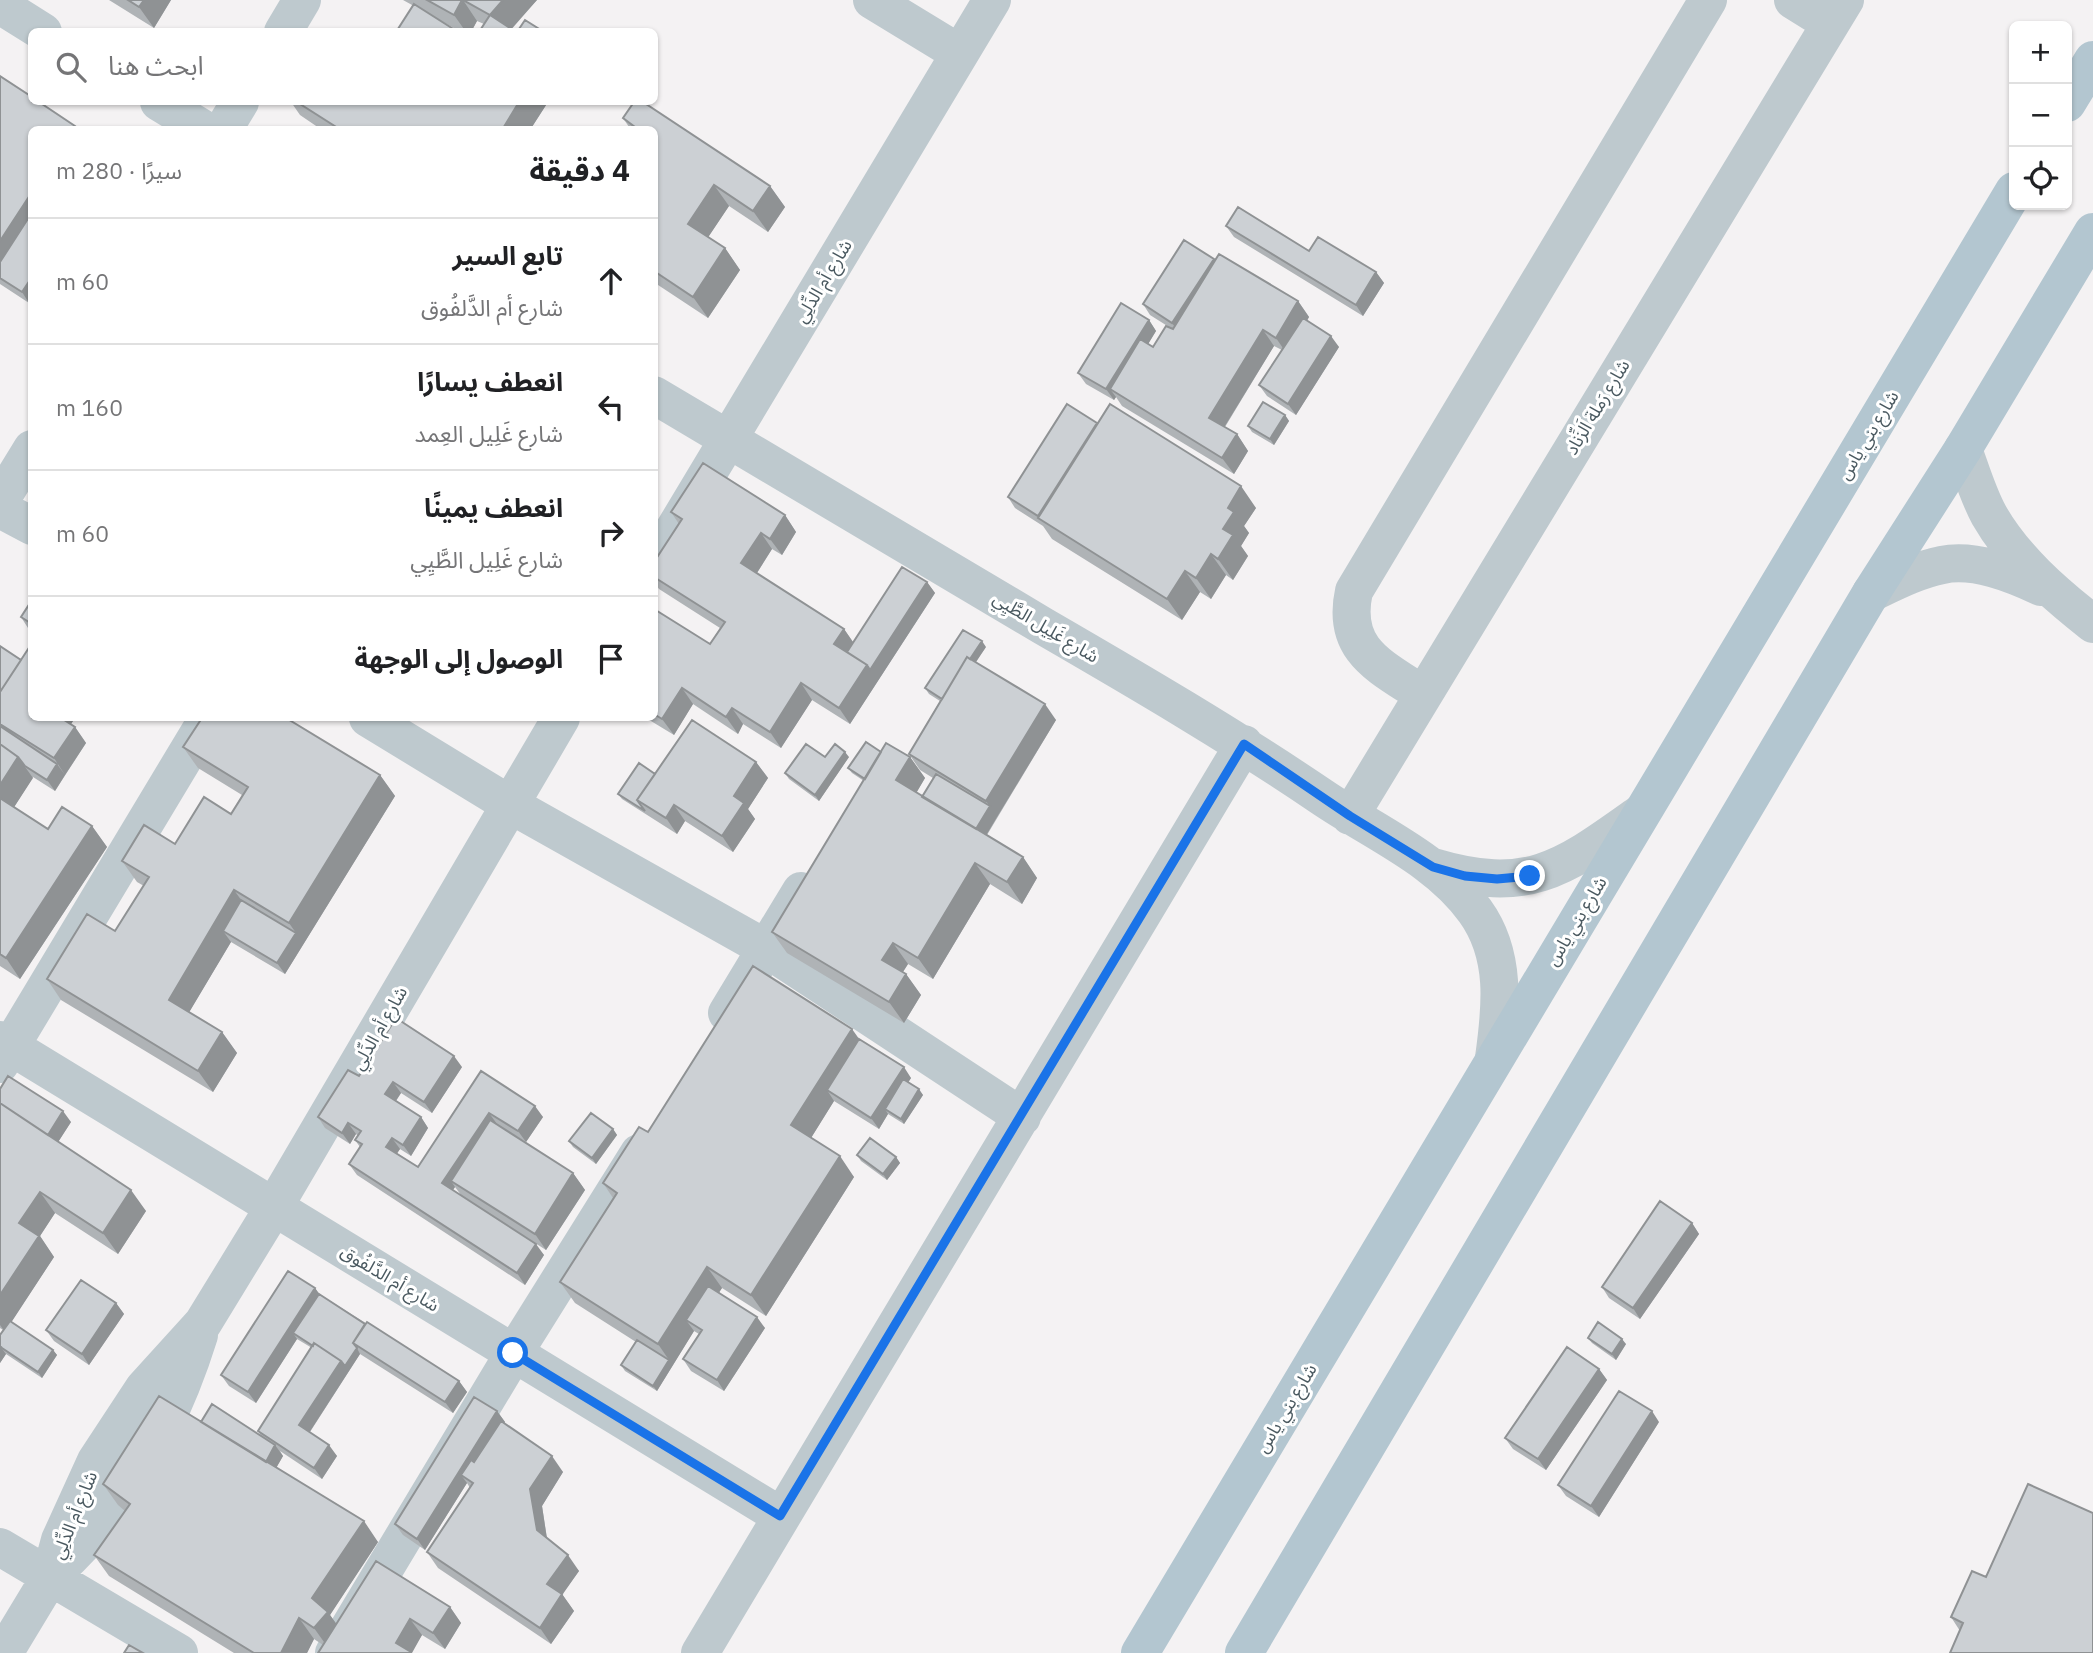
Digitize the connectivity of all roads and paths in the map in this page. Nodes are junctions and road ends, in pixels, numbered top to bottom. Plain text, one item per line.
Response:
1 (302, 0) edge
2 (872, 0) edge
3 (992, 0) edge
4 (1708, 0) edge
5 (1793, 0) edge
6 (0, 5) edge
7 (1838, 12) edge
8 (37, 28) edge
9 (285, 28) edge
10 (959, 53) junction
11 (2093, 60) edge
12 (2072, 95) edge
13 (164, 105) edge
14 (238, 105) edge
15 (198, 126) edge
16 (225, 126) edge
17 (2009, 199) edge
18 (2093, 232) edge
19 (658, 397) edge
20 (729, 440) junction
21 (1963, 449) junction
22 (28, 456) edge
23 (0, 501) edge
24 (0, 509) edge
25 (28, 524) edge
26 (658, 556) edge
27 (1871, 593) junction
28 (2054, 594) junction
29 (2093, 624) edge
30 (1422, 694) junction
31 (206, 721) edge
32 (373, 721) edge
33 (559, 721) edge
34 (1244, 744) junction
35 (509, 804) junction
36 (1641, 813) junction
37 (1350, 816) junction
38 (816, 867) edge
39 (1433, 867) junction
40 (767, 949) junction
41 (709, 1041) edge
42 (3, 1050) edge
43 (1494, 1058) junction
44 (1022, 1117) junction
45 (659, 1122) edge
46 (274, 1208) junction
47 (513, 1353) junction
48 (780, 1516) junction
49 (0, 1547) edge
50 (50, 1577) junction
51 (5, 1653) edge
52 (179, 1653) edge
53 (334, 1653) edge
54 (700, 1653) edge
55 (1140, 1653) edge
56 (1244, 1653) edge

1 - 9 street
2 - 10 street
3 - 10 street, شارع أم الدِّلِي
4 - 30 street
5 - 7 street
6 - 8 street
7 - 30 street, شارع رَملة اَلزِّناد
10 - 20 street, شارع أم الدِّلِي
11 - 12 main road
13 - 15 street
14 - 16 street
17 - 36 main road, شارع بني ياس
18 - 21 main road
19 - 20 street, شارع غَلِيل الطَّيِي
20 - 26 street, شارع أم الدِّلِي
20 - 34 street, شارع غَلِيل الطَّيِي
21 - 27 main road
21 - 28 street
22 - 23 street
24 - 25 street
27 - 28 street
27 - 56 main road
28 - 29 street
30 - 37 street, شارع رَملة اَلزِّناد
31 - 42 street
32 - 35 street
33 - 35 street, شارع أم الدِّلِي
34 - 37 street, شارع غَلِيل الطَّيِي
34 - 44 street
35 - 40 street
35 - 46 street, شارع أم الدِّلِي
36 - 39 street, شارع غَلِيل الطَّيِي
36 - 43 main road, شارع بني ياس
37 - 39 street, شارع غَلِيل الطَّيِي
38 - 40 street
39 - 43 street, شارع غَلِيل الطَّيِي
40 - 41 street
40 - 44 street
42 - 46 street, شارع أم الدَّلفُوق
43 - 55 main road, شارع بني ياس
44 - 48 street
45 - 47 street
46 - 47 street, شارع أم الدَّلفُوق
46 - 50 street, شارع أم الدِّلِي
47 - 48 street, شارع أم الدَّلفُوق
47 - 53 street
48 - 54 street
49 - 50 street
50 - 51 street, شارع أم الدِّلِي
50 - 52 street

